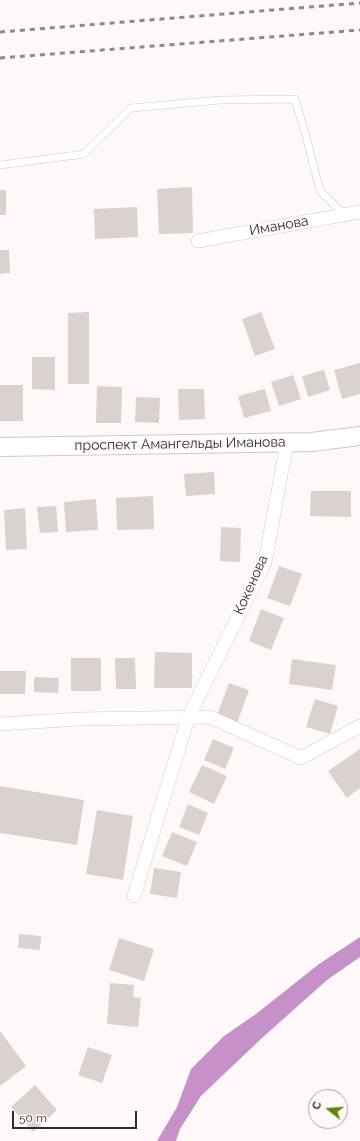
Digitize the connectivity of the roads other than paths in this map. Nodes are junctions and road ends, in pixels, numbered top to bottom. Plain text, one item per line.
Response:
1 (0, 166) edge
2 (360, 212) edge
3 (345, 215) junction
4 (198, 241) dead end
5 (360, 436) edge
6 (287, 442) junction
7 (0, 447) edge
8 (188, 718) junction
9 (0, 724) edge
10 (360, 726) edge
11 (134, 896) dead end

1 - 3 lane
2 - 3 street, Иманова
3 - 4 street, Иманова
5 - 6 main road, проспект Амангельды Иманова
6 - 7 main road, проспект Амангельды Иманова
6 - 8 street, Кокенова
8 - 9 street
8 - 10 street
8 - 11 street, Кокенова

